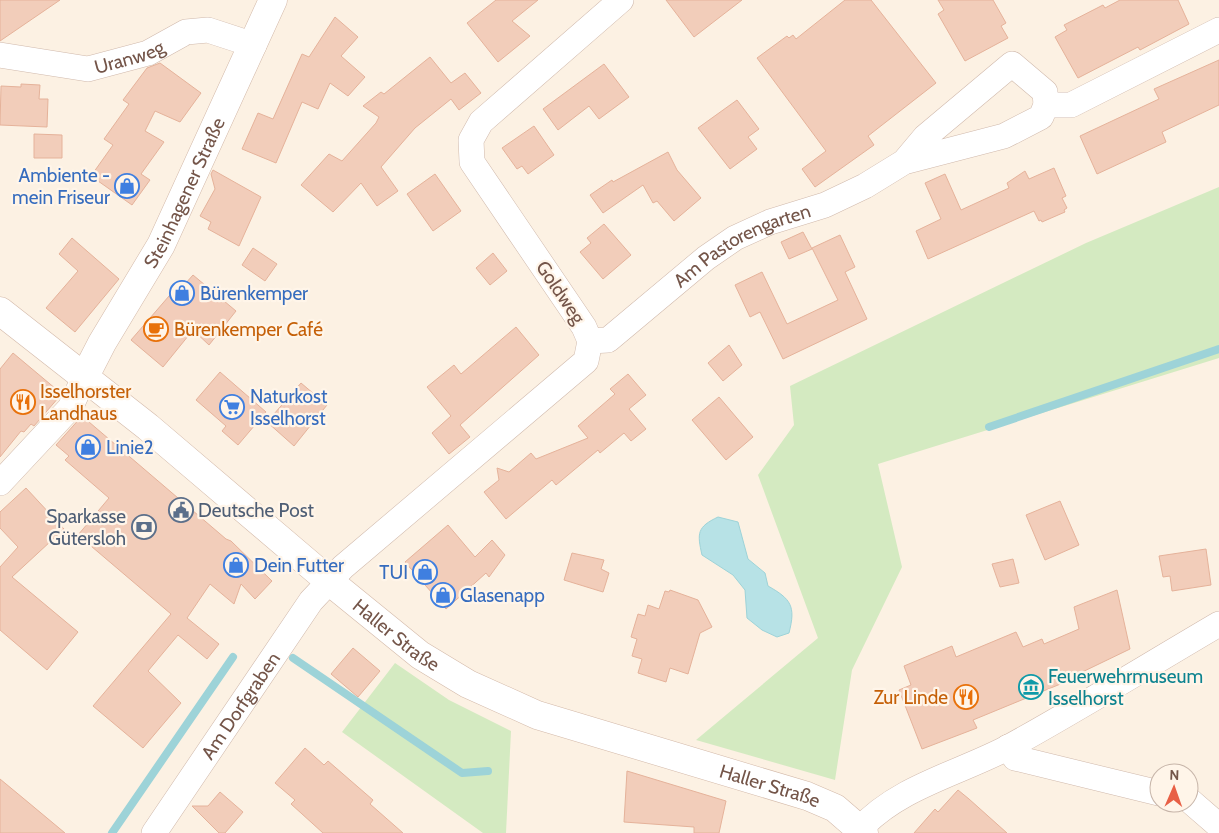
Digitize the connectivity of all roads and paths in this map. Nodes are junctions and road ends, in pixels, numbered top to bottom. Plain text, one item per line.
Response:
1 (273, 0) edge
2 (621, 0) edge
3 (1219, 30) edge
4 (254, 44) junction
5 (0, 55) edge
6 (1046, 105) junction
7 (904, 162) junction
8 (0, 311) edge
9 (590, 341) junction
10 (84, 378) junction
11 (0, 483) edge
12 (329, 581) junction
13 (1219, 624) edge
14 (1008, 747) junction
15 (1149, 791) edge
16 (1199, 809) edge
17 (1219, 826) edge
18 (862, 831) edge
19 (154, 833) edge

1 - 4 street, Steinhagener Straße
2 - 9 street, Goldweg
3 - 6 street
4 - 5 street, Uranweg
4 - 10 street, Steinhagener Straße
6 - 7 street, Am Pastorengarten
6 - 7 street, Am Pastorengarten
7 - 9 street, Am Pastorengarten
8 - 10 street, Haller Straße
9 - 12 street, Goldweg
10 - 11 street
10 - 12 street, Haller Straße
12 - 18 street, Haller Straße
12 - 19 street, Am Dorfgraben
13 - 14 street
14 - 15 street
14 - 18 street
16 - 17 street

